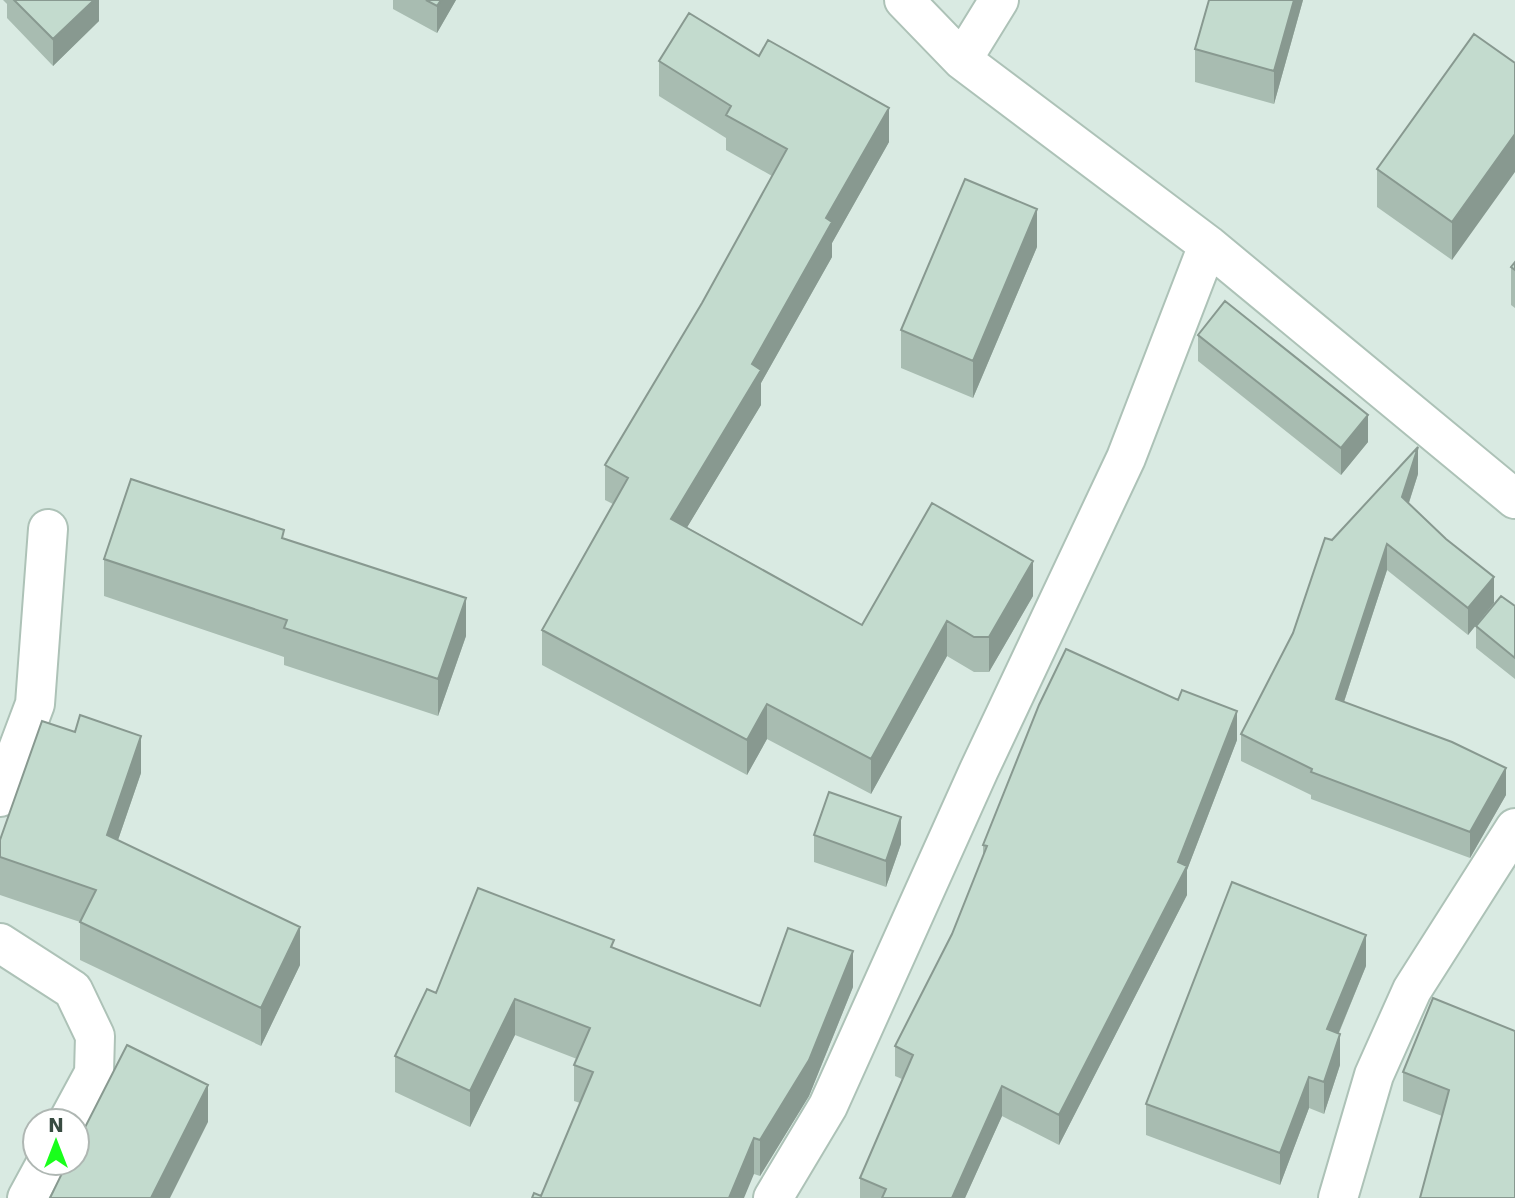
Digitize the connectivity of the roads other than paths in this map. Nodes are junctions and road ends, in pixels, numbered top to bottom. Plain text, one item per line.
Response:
1 (904, 0) edge
2 (999, 0) edge
3 (962, 60) junction
4 (1208, 245) junction
5 (1515, 499) edge
6 (48, 529) dead end
7 (0, 797) edge
8 (1515, 828) edge
9 (0, 943) edge
10 (1412, 990) junction
11 (1447, 1005) edge
12 (76, 1107) edge
13 (38, 1177) edge
14 (27, 1198) edge
15 (773, 1198) edge
16 (1338, 1198) edge

1 - 3 street
2 - 3 street
3 - 4 street
4 - 5 street
4 - 15 street
6 - 7 street
8 - 10 street
9 - 12 street
10 - 11 street
10 - 16 street
13 - 14 street

